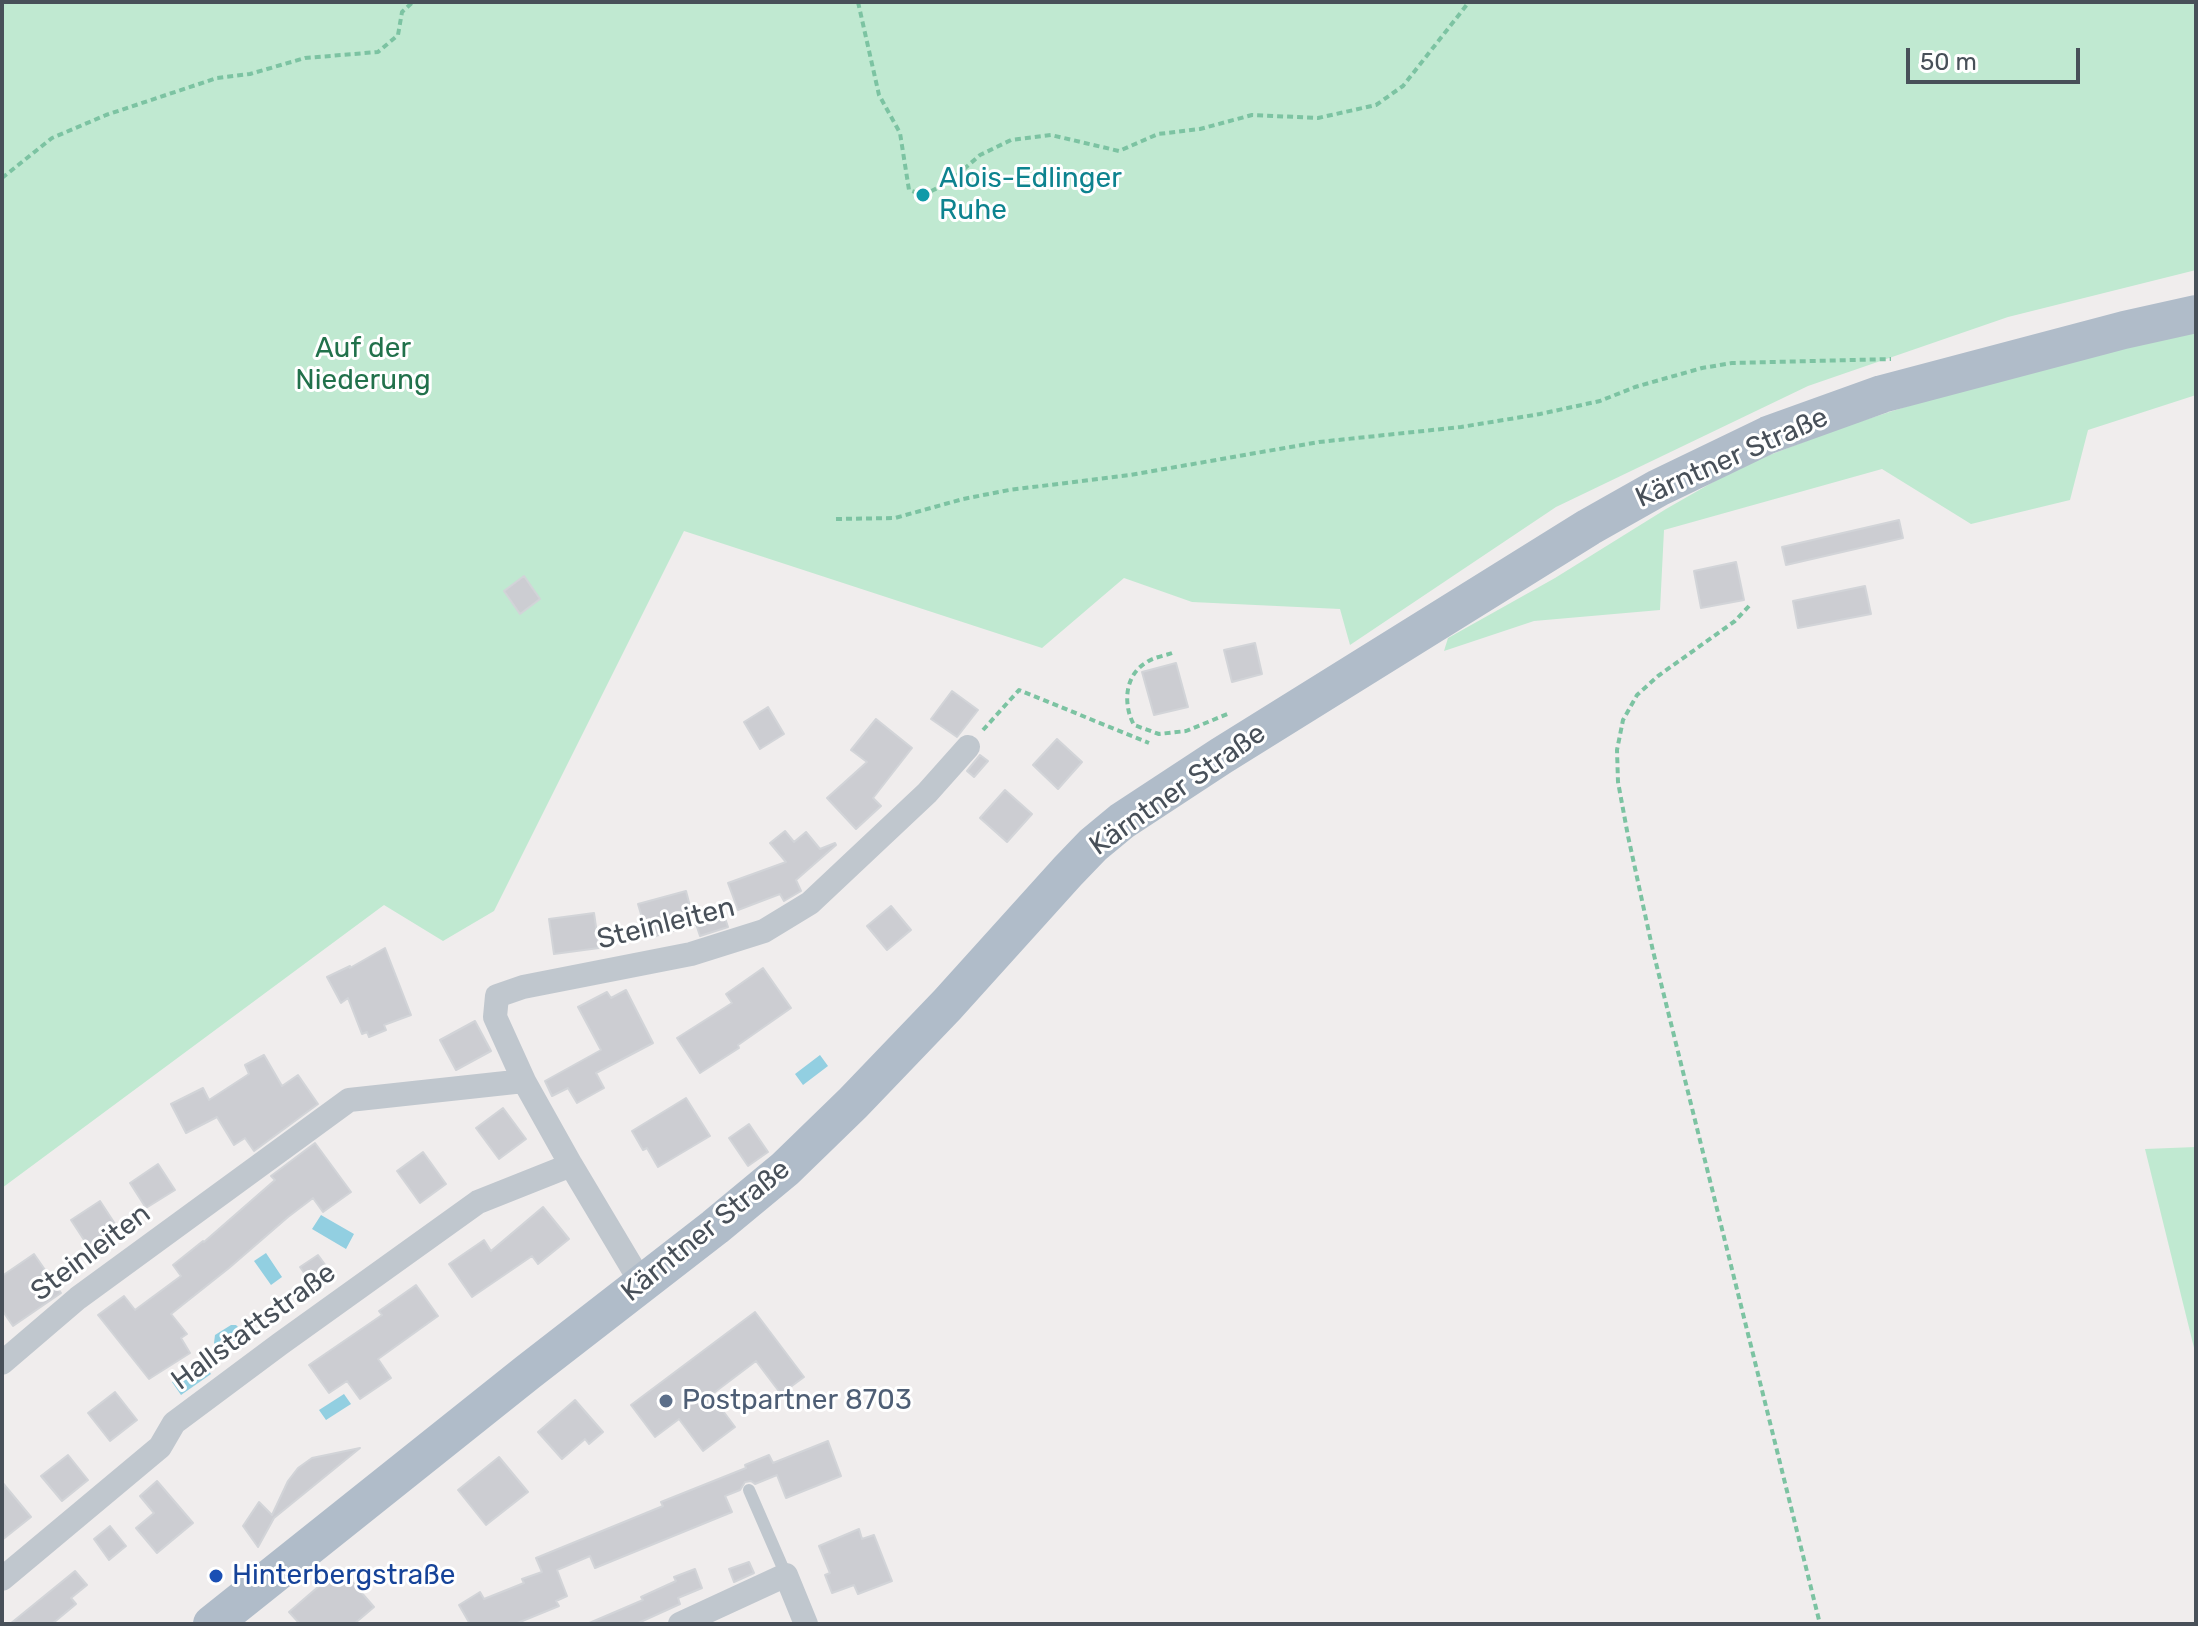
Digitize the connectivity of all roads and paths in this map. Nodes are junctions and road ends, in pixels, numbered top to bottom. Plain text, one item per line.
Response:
1 (413, 2) edge
2 (858, 2) edge
3 (1469, 2) edge
4 (2, 178) edge
5 (2196, 314) edge
6 (1902, 359) dead end
7 (836, 519) dead end
8 (1749, 606) dead end
9 (1172, 653) dead end
10 (1241, 708) dead end
11 (1149, 743) dead end
12 (968, 747) joint
13 (524, 1081) junction
14 (571, 1165) junction
15 (642, 1284) junction
16 (2, 1363) edge
17 (749, 1490) dead end
18 (786, 1575) junction
19 (2, 1579) edge
20 (218, 1622) edge
21 (680, 1624) edge
22 (806, 1624) edge
23 (1820, 1624) edge

1 - 4 path
2 - 3 path
5 - 15 main road, Kärntner Straße
6 - 7 path
8 - 23 path
9 - 10 path
11 - 12 path
12 - 13 street, Steinleiten
13 - 14 street, Steinleiten
13 - 16 street, Steinleiten
14 - 15 street, Steinleiten
14 - 19 street, Hallstattstraße
15 - 20 main road, Kärntner Straße
17 - 18 lane
18 - 21 street
18 - 22 street

